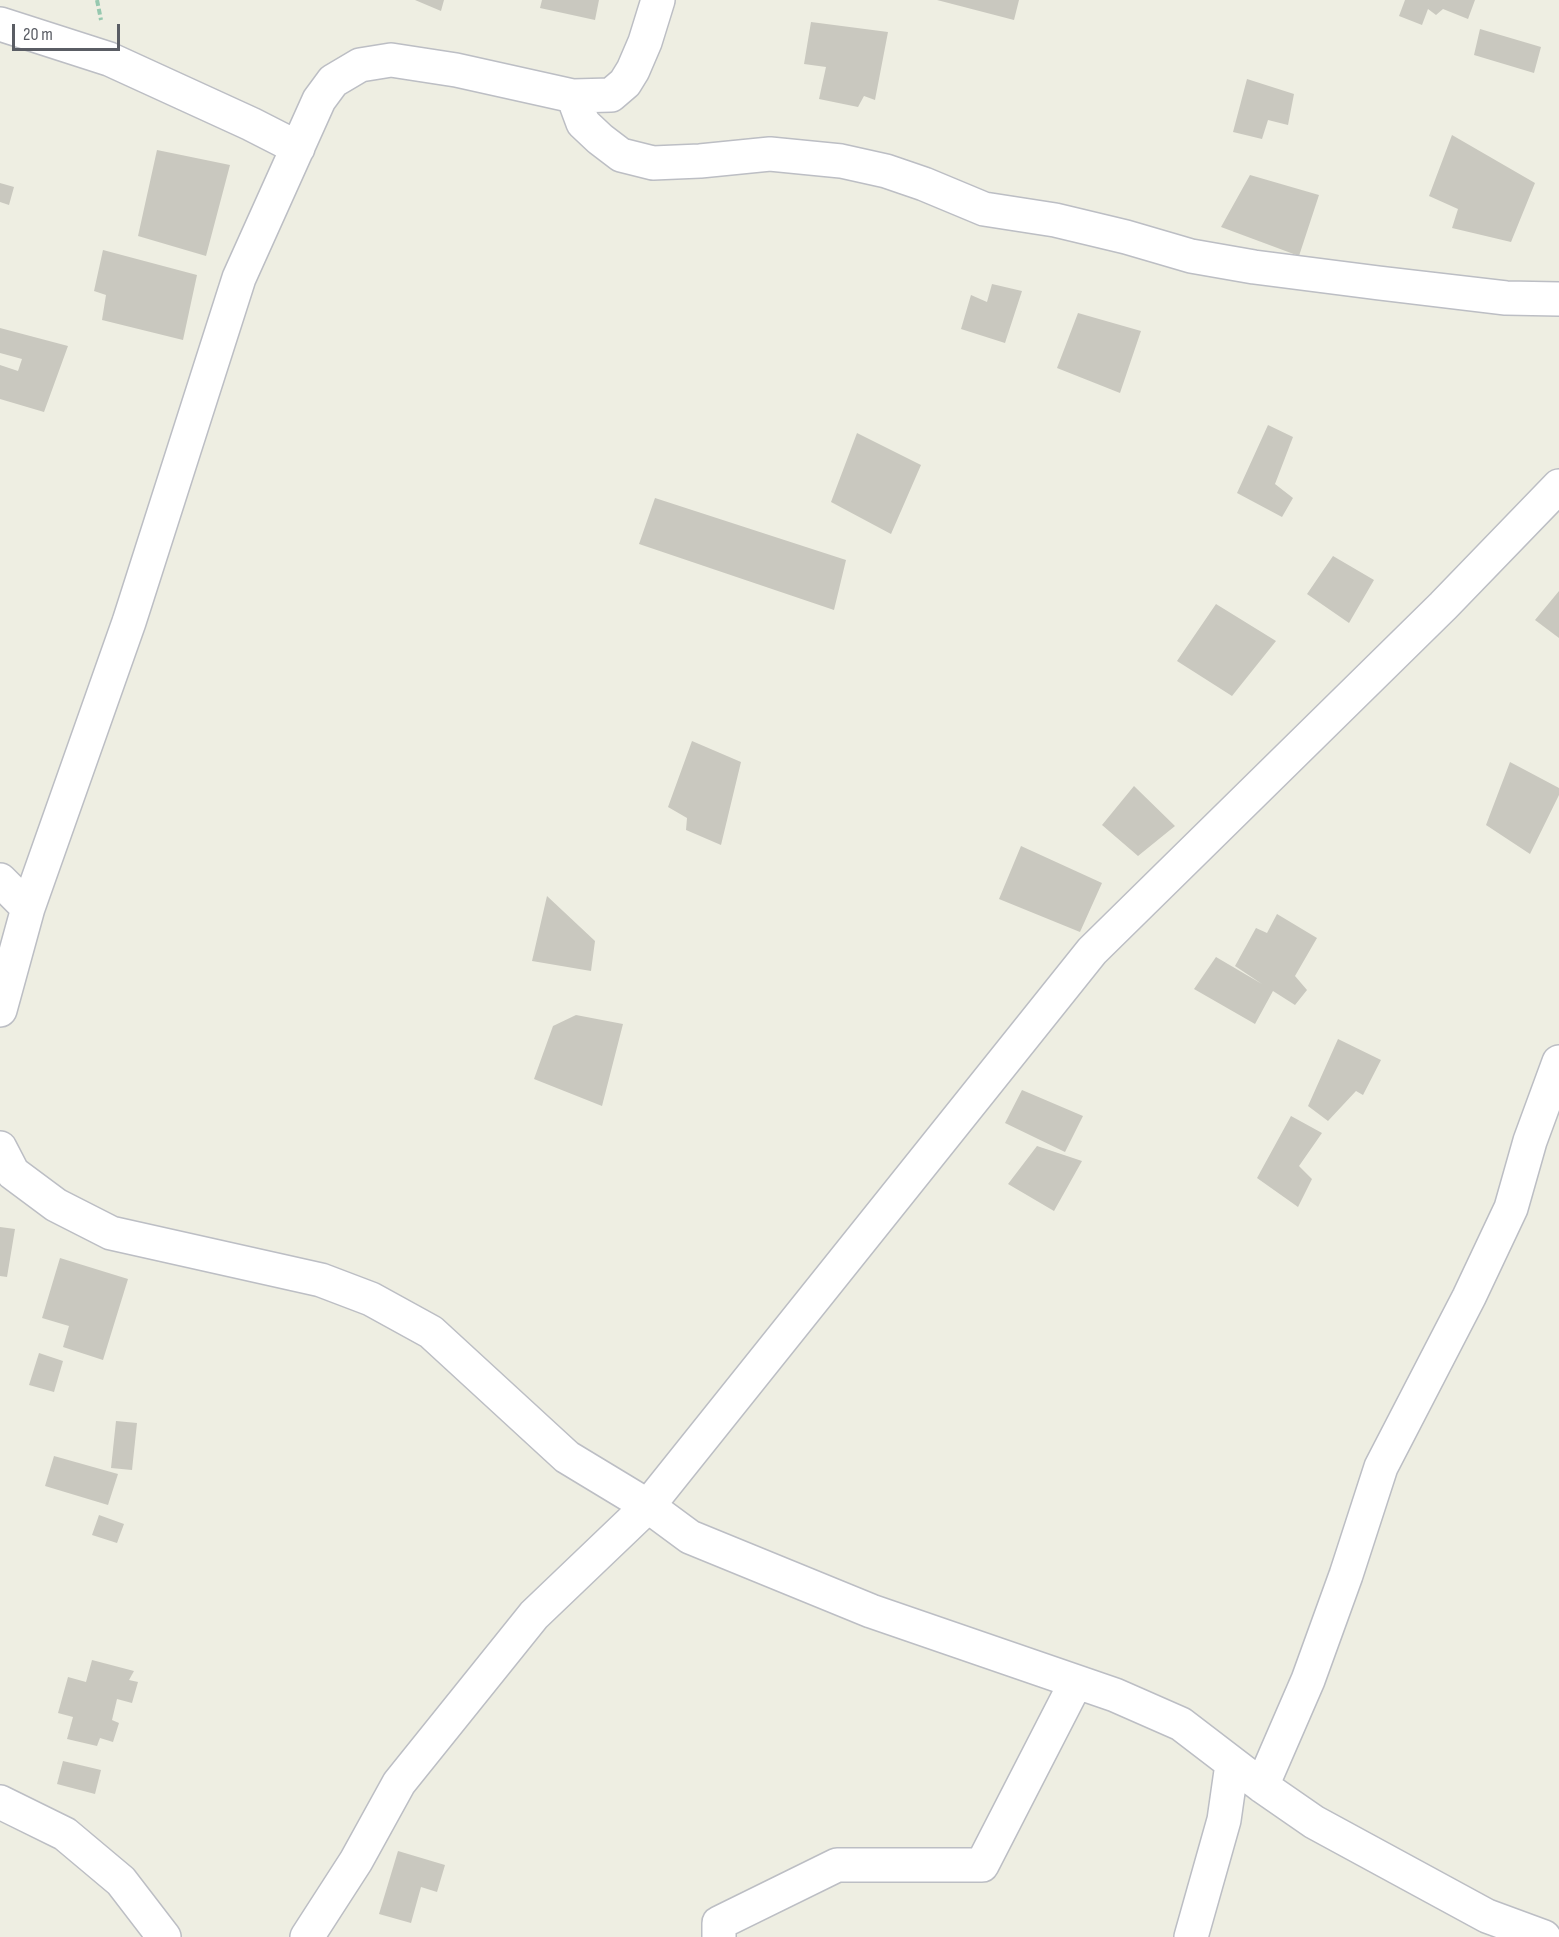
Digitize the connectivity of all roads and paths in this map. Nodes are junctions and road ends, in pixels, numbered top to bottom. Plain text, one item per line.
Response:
1 (657, 0) edge
2 (0, 24) edge
3 (573, 96) junction
4 (298, 148) junction
5 (1559, 299) edge
6 (1559, 486) edge
7 (0, 880) edge
8 (28, 908) junction
9 (0, 1010) edge
10 (1559, 1062) edge
11 (0, 1148) edge
12 (648, 1506) junction
13 (1076, 1682) junction
14 (1232, 1764) junction
15 (1262, 1786) junction
16 (0, 1802) edge
17 (164, 1937) edge
18 (307, 1937) edge
19 (719, 1937) edge
20 (1191, 1937) edge
21 (1544, 1937) edge

1 - 3 street
2 - 4 street
3 - 4 street
3 - 5 street
4 - 8 street
6 - 12 street
7 - 8 street
8 - 9 street
10 - 15 street
11 - 12 street
12 - 13 street
12 - 18 street
13 - 14 street
13 - 19 street
14 - 15 street
14 - 20 street
15 - 21 street
16 - 17 street

